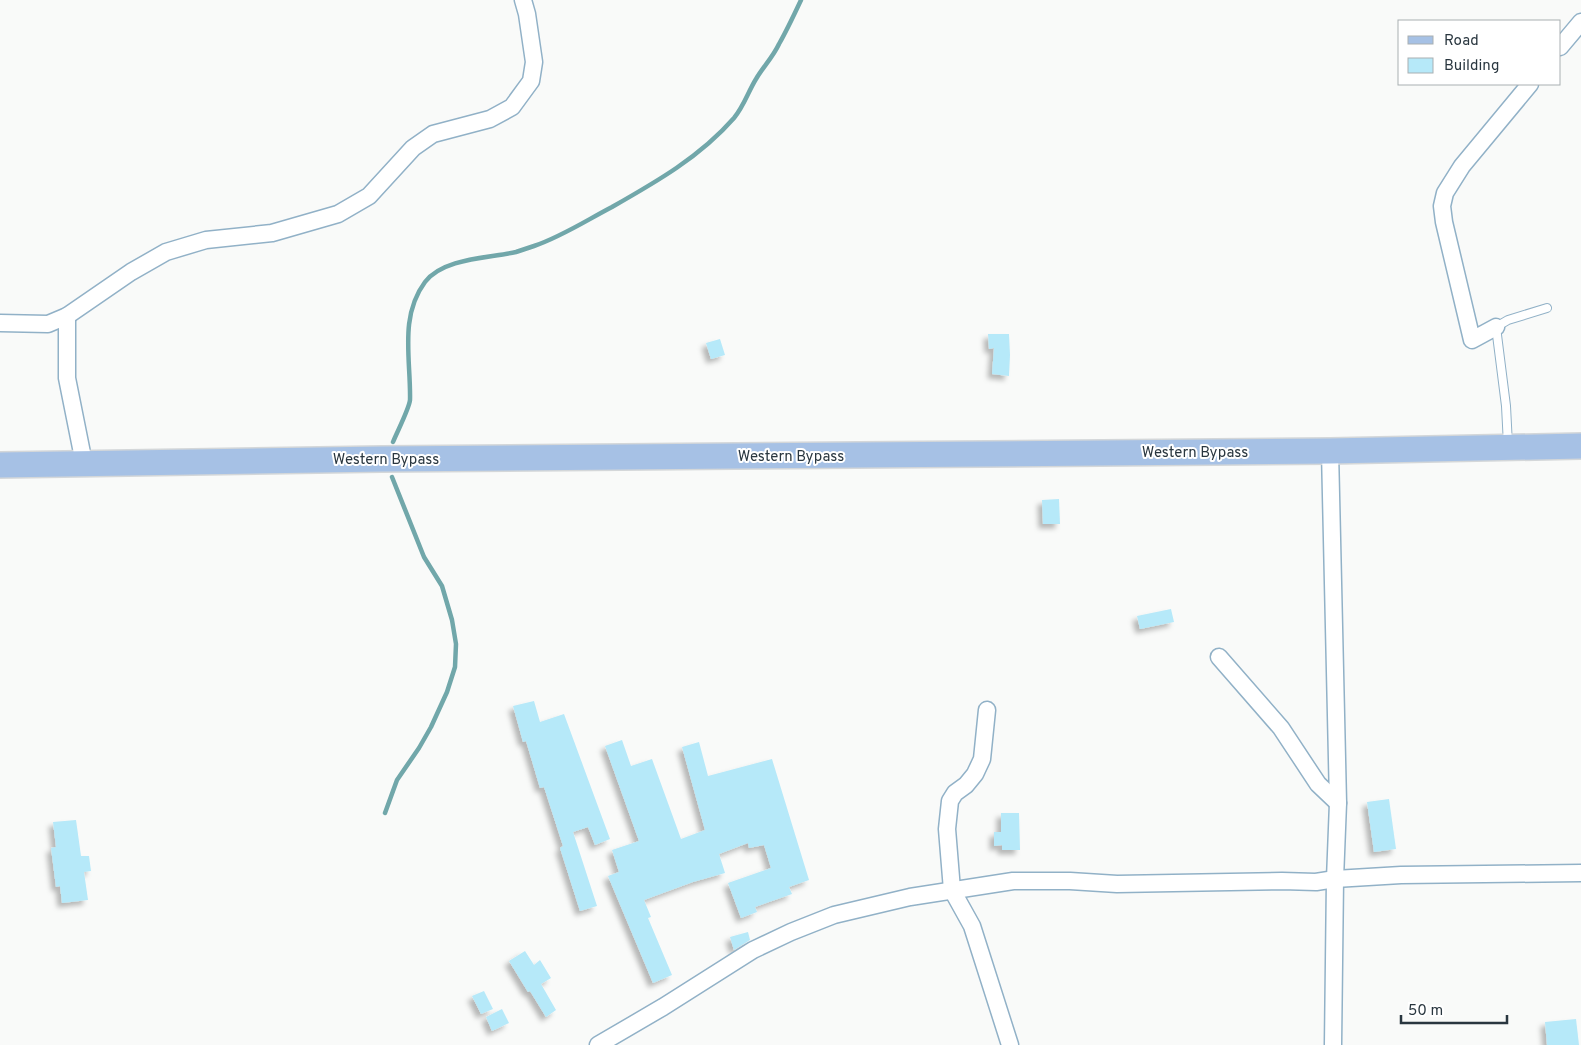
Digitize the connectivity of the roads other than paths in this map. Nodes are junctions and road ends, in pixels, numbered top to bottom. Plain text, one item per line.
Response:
1 (523, 0) edge
2 (1581, 22) edge
3 (1561, 46) edge
4 (1529, 85) edge
5 (1547, 308) dead end
6 (67, 316) junction
7 (0, 323) edge
8 (1496, 327) junction
9 (1581, 446) edge
10 (1508, 447) junction
11 (1330, 451) junction
12 (84, 463) junction
13 (0, 465) edge
14 (1219, 657) dead end
15 (987, 710) dead end
16 (1338, 802) junction
17 (1581, 874) edge
18 (1335, 879) junction
19 (952, 890) junction
20 (598, 1045) edge
21 (1010, 1045) edge
22 (1333, 1045) edge

1 - 6 street
2 - 3 street
4 - 8 street
5 - 8 lane
6 - 7 street
6 - 12 street
8 - 10 lane
9 - 10 main road, Western Bypass
10 - 11 main road, Western Bypass
11 - 12 main road, Western Bypass
11 - 16 street
12 - 13 main road, Western Bypass
14 - 16 street
15 - 19 street
16 - 18 street
17 - 18 street
18 - 19 street
18 - 22 street
19 - 20 street
19 - 21 street

